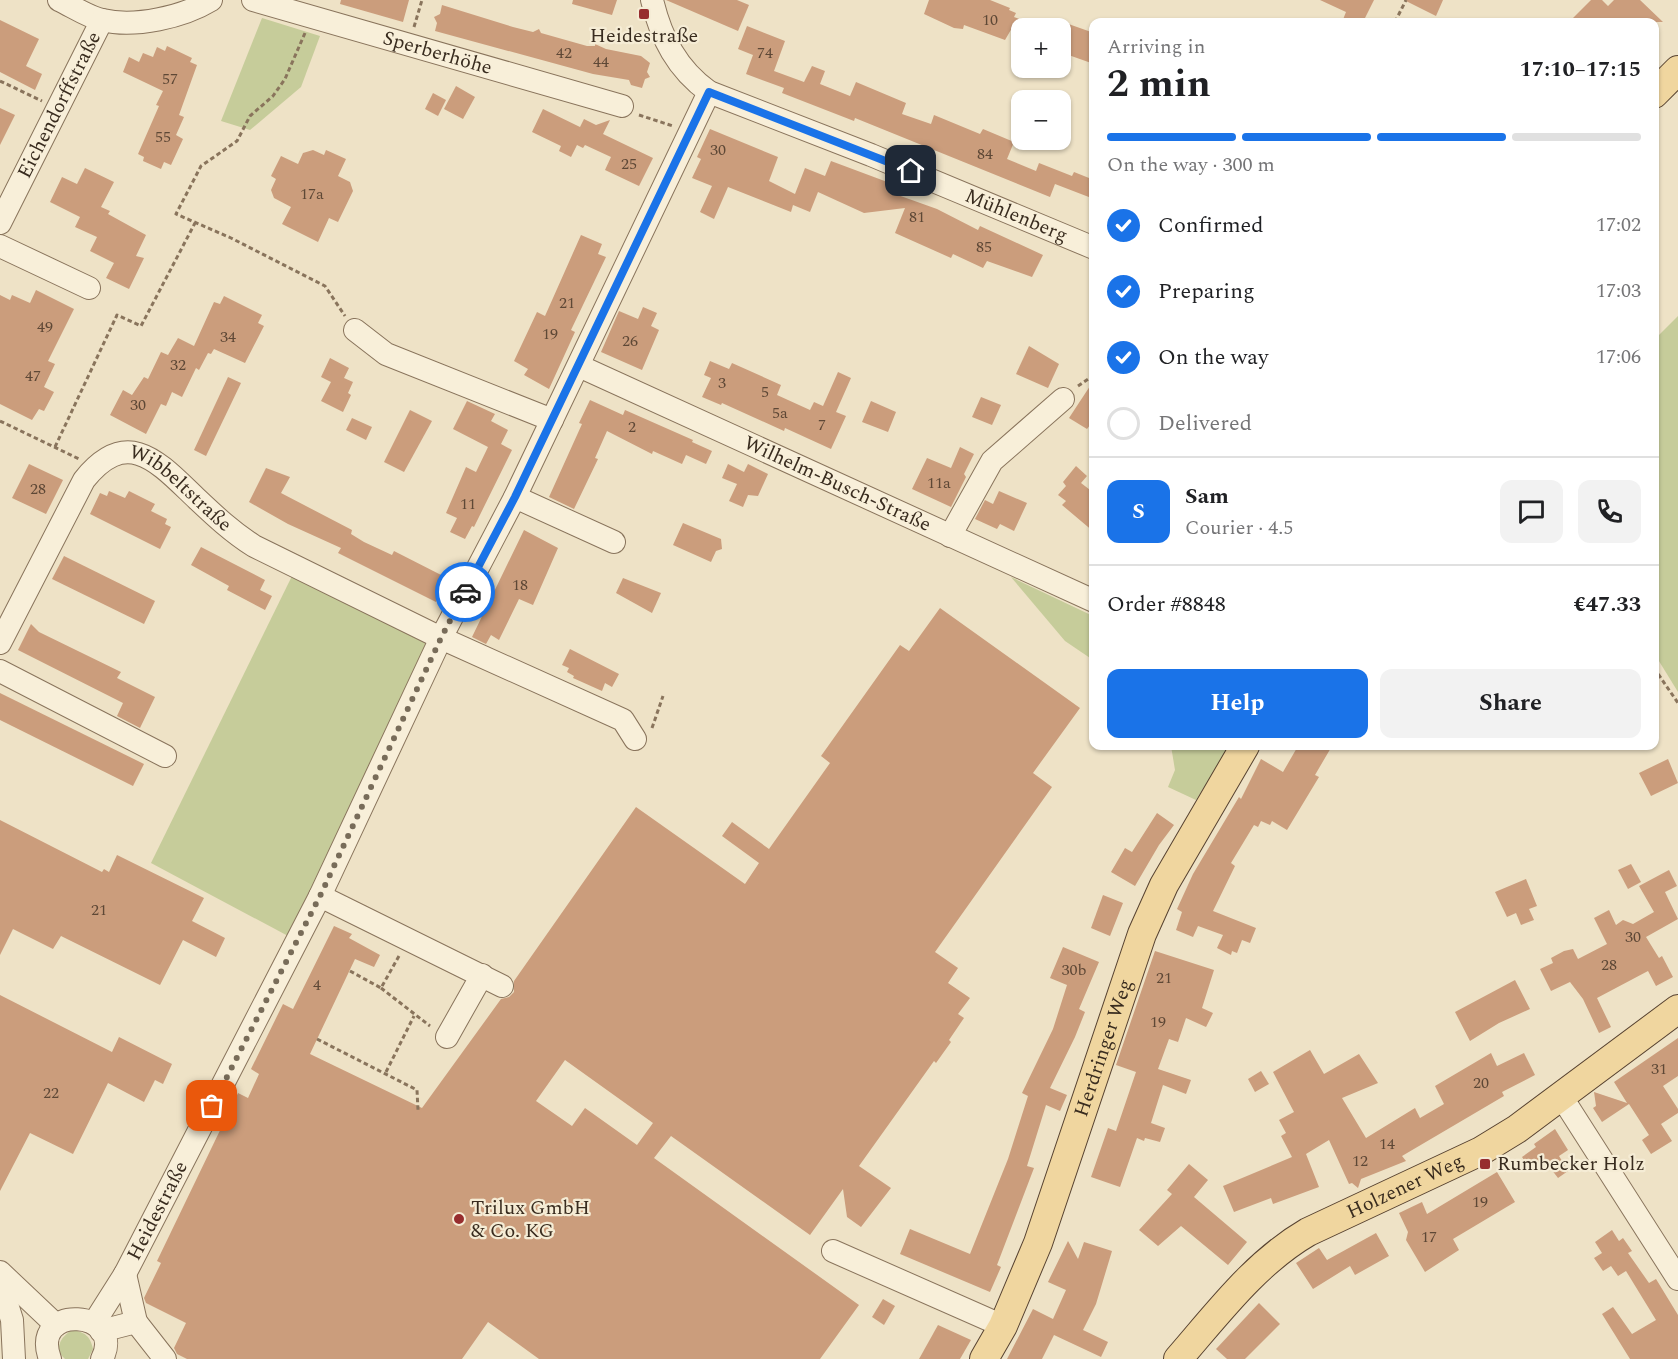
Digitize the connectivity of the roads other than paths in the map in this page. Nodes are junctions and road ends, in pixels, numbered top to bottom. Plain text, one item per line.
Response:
1 (59, 0) edge
2 (211, 0) edge
3 (253, 0) edge
4 (652, 0) edge
5 (102, 21) junction
6 (1678, 70) edge
7 (1659, 89) edge
8 (709, 92) junction
9 (622, 106) road end
10 (0, 223) edge
11 (0, 246) edge
12 (1089, 246) edge
13 (89, 288) dead end
14 (355, 330) road end
15 (579, 366) junction
16 (1063, 399) dead end
17 (552, 420) junction
18 (515, 497) junction
19 (950, 536) junction
20 (614, 542) dead end
21 (1089, 599) edge
22 (441, 638) junction
23 (0, 643) edge
24 (0, 671) edge
25 (644, 733) road end
26 (1243, 750) edge
27 (165, 756) dead end
28 (320, 896) junction
29 (1678, 1009) edge
30 (447, 1037) road end
31 (1561, 1096) junction
32 (833, 1251) dead end
33 (0, 1272) edge
34 (125, 1274) junction
35 (1678, 1279) edge
36 (0, 1282) edge
37 (136, 1322) junction
38 (56, 1325) junction
39 (1003, 1326) junction
40 (97, 1327) junction
41 (14, 1359) edge
42 (50, 1359) edge
43 (102, 1359) edge
44 (165, 1359) edge
45 (984, 1359) edge
46 (1178, 1359) edge

1 - 5 street
2 - 5 street
3 - 9 street, Sperberhöhe
4 - 8 street, Mühlenberg
5 - 10 street, Eichendorffstraße
6 - 7 main road
8 - 12 street, Mühlenberg
8 - 15 street, Heidestraße
11 - 13 street
14 - 17 street
15 - 17 street, Heidestraße
15 - 19 street, Wilhelm-Busch-Straße
16 - 19 street
17 - 18 street, Heidestraße
18 - 20 street
18 - 22 street, Heidestraße
19 - 21 street, Wilhelm-Busch-Straße
22 - 23 street, Wibbeltstraße
22 - 25 street, Wibbeltstraße
22 - 28 street, Heidestraße
24 - 27 street
26 - 39 main road, Herdringer Weg
28 - 30 street
28 - 34 street, Heidestraße
29 - 31 main road, Holzener Weg
31 - 35 street
31 - 46 main road, Holzener Weg
32 - 39 street
33 - 38 street
34 - 37 street
34 - 40 street, Heidestraße
36 - 41 street
37 - 40 street
37 - 44 street
38 - 40 street
38 - 42 street
39 - 45 main road, Herdringer Weg
40 - 43 street

